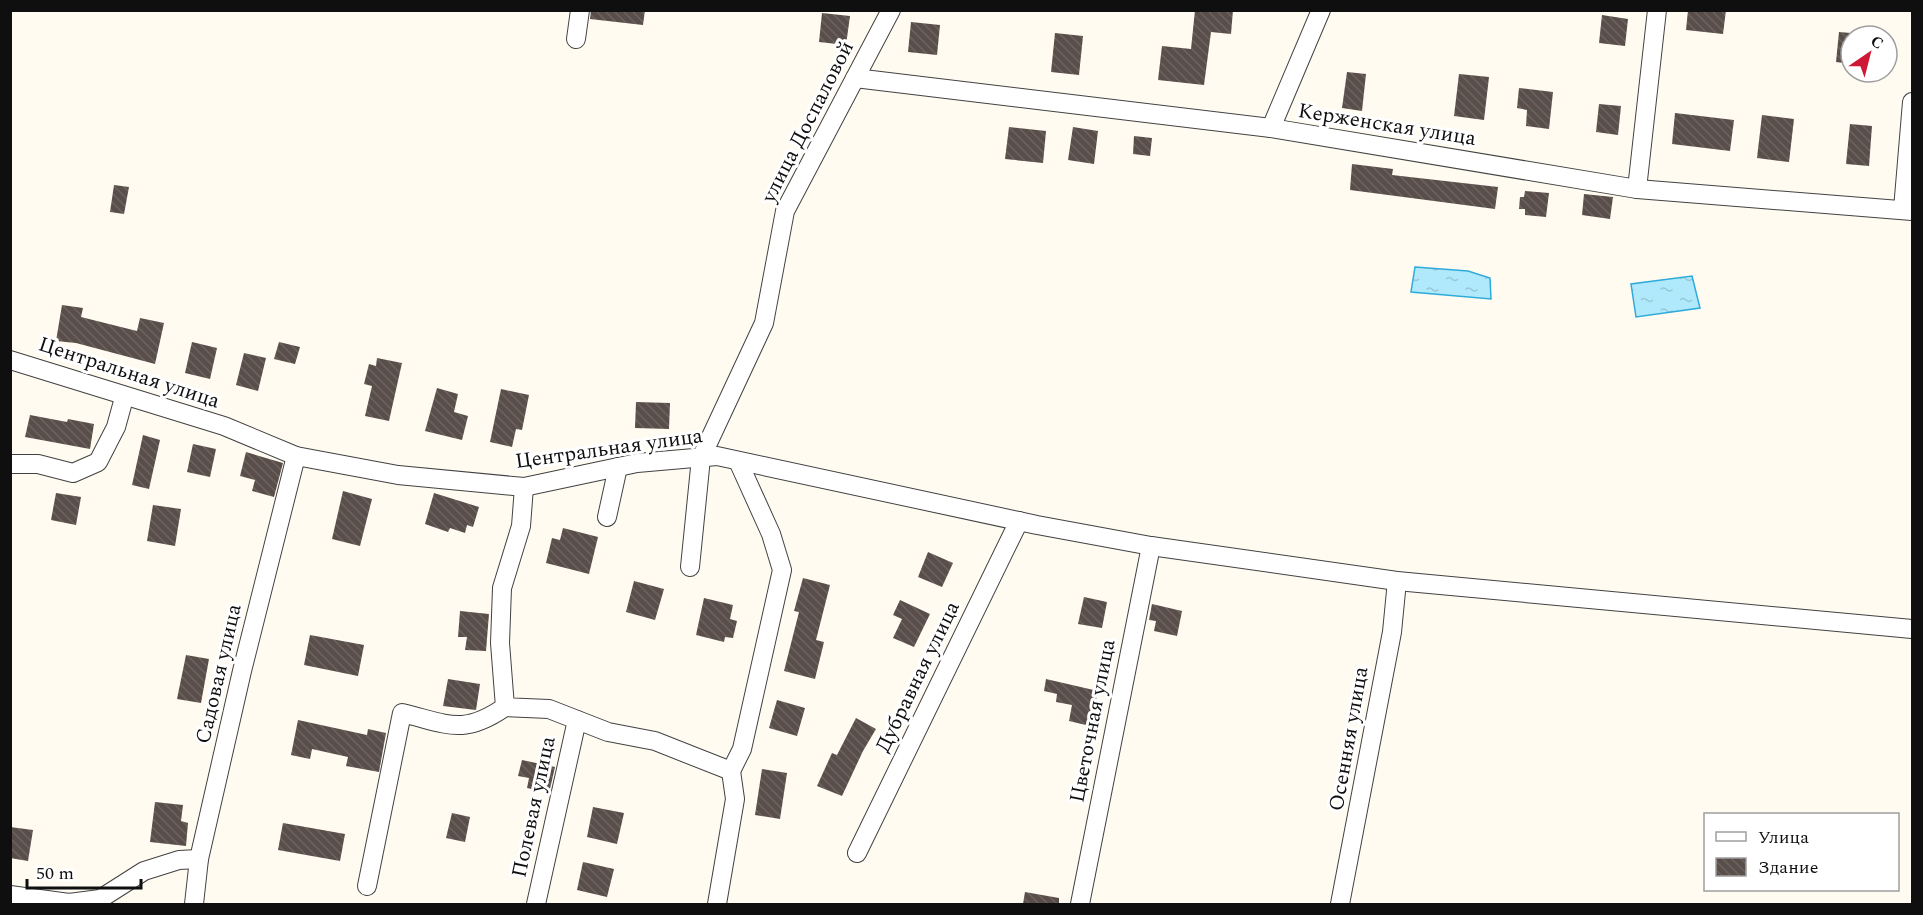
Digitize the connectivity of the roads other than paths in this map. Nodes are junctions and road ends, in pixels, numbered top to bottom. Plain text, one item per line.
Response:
1 (580, 10) edge
2 (891, 10) edge
3 (1321, 10) edge
4 (1657, 10) edge
5 (576, 39) dead end
6 (855, 78) junction
7 (1912, 102) edge
8 (1271, 128) junction
9 (1638, 189) junction
10 (1908, 210) edge
11 (10, 360) edge
12 (124, 398) junction
13 (296, 456) junction
14 (701, 458) junction
15 (738, 461) junction
16 (10, 464) edge
17 (618, 467) junction
18 (524, 487) junction
19 (607, 517) dead end
20 (1019, 521) junction
21 (1151, 546) junction
22 (690, 567) dead end
23 (1397, 581) junction
24 (1912, 629) edge
25 (505, 707) junction
26 (577, 720) junction
27 (730, 771) junction
28 (857, 853) dead end
29 (199, 860) junction
30 (367, 886) dead end
31 (10, 895) edge
32 (194, 904) edge
33 (536, 904) edge
34 (717, 904) edge
35 (1080, 904) edge
36 (1340, 904) edge

1 - 5 street
2 - 6 street, улица Доспаловой
3 - 8 street
4 - 9 street
6 - 8 street, Керженская улица
6 - 14 street, улица Доспаловой
7 - 10 street
8 - 9 street, Керженская улица
9 - 10 street, Керженская улица
11 - 12 street, Центральная улица
12 - 13 street, Центральная улица
12 - 16 street
13 - 18 street, Центральная улица
13 - 29 street, Садовая улица
14 - 15 street, Центральная улица
14 - 17 street, Центральная улица
14 - 22 street, улица Доспаловой
15 - 20 street, Центральная улица
15 - 27 street
17 - 18 street, Центральная улица
17 - 19 street
18 - 25 street
20 - 21 street, Центральная улица
20 - 28 street, Дубравная улица
21 - 23 street, Центральная улица
21 - 35 street, Цветочная улица
23 - 24 street, Центральная улица
23 - 36 street, Осенняя улица
25 - 26 street
25 - 30 street
26 - 27 street
26 - 33 street, Полевая улица
27 - 34 street
29 - 31 street
29 - 32 street, Садовая улица

